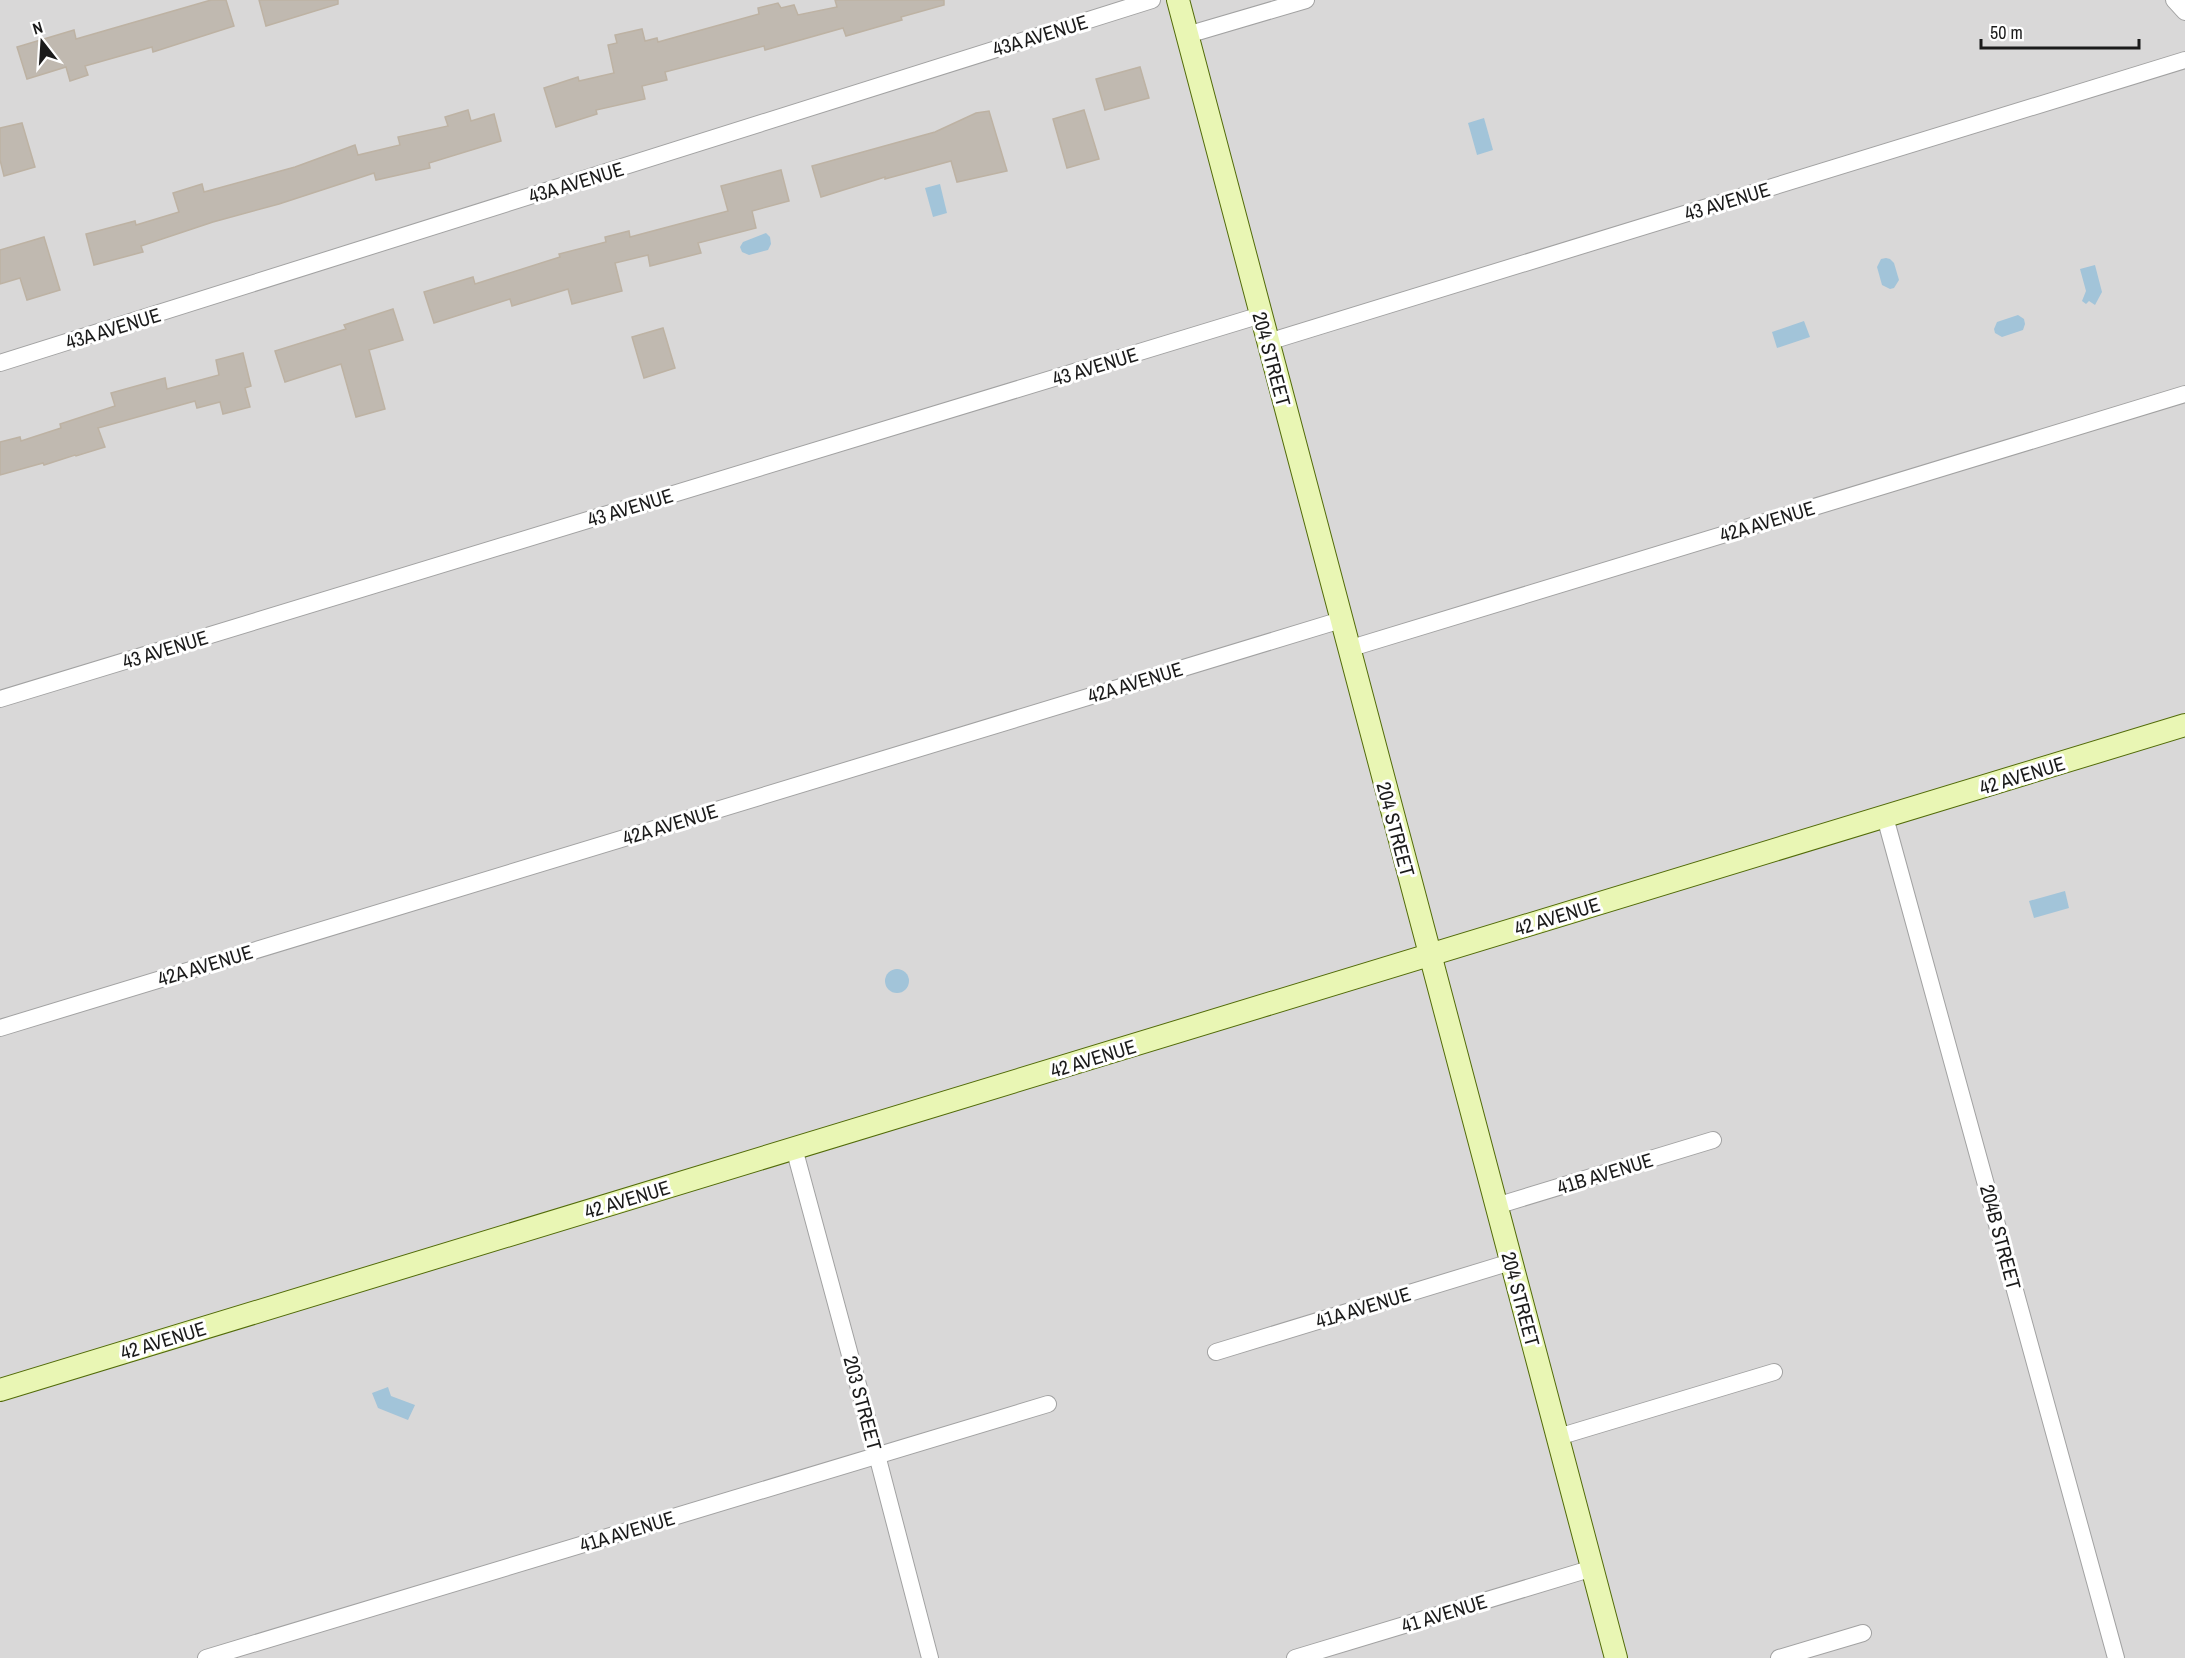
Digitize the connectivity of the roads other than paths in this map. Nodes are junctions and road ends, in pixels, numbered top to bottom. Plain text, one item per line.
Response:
1 (1152, 0) edge
2 (1178, 0) edge
3 (1306, 0) edge
4 (2174, 0) edge
5 (2185, 12) edge
6 (1187, 35) junction
7 (2185, 60) edge
8 (1261, 315) junction
9 (1268, 342) junction
10 (0, 363) edge
11 (2185, 394) edge
12 (1341, 620) junction
13 (1348, 649) junction
14 (0, 699) edge
15 (2185, 725) edge
16 (1885, 817) junction
17 (1429, 955) junction
18 (0, 1028) edge
19 (1713, 1140) dead end
20 (794, 1148) junction
21 (1496, 1206) junction
22 (1511, 1262) junction
23 (1216, 1352) dead end
24 (1774, 1372) dead end
25 (0, 1390) edge
26 (1048, 1404) dead end
27 (1558, 1437) junction
28 (877, 1455) junction
29 (1593, 1568) junction
30 (1863, 1633) dead end
31 (206, 1658) edge
32 (930, 1658) edge
33 (1295, 1658) edge
34 (1616, 1658) edge
35 (1779, 1658) edge
36 (2116, 1658) edge

1 - 10 street, 43A AVENUE
2 - 6 street, 204 STREET
3 - 6 street
4 - 5 street
6 - 8 street, 204 STREET
7 - 9 street, 43 AVENUE
8 - 9 street, 204 STREET
8 - 14 street, 43 AVENUE
9 - 12 street, 204 STREET
11 - 13 street, 42A AVENUE
12 - 13 street, 204 STREET
12 - 18 street, 42A AVENUE
13 - 17 street, 204 STREET
15 - 16 street, 42 AVENUE
16 - 17 street, 42 AVENUE
16 - 36 street, 204B STREET
17 - 20 street, 42 AVENUE
17 - 21 street, 204 STREET
19 - 21 street, 41B AVENUE
20 - 25 street, 42 AVENUE
20 - 28 street, 203 STREET
21 - 22 street, 204 STREET
22 - 23 street, 41A AVENUE
22 - 27 street, 204 STREET
24 - 27 street
26 - 28 street, 41A AVENUE
27 - 29 street, 204 STREET
28 - 31 street, 41A AVENUE
28 - 32 street, 203 STREET
29 - 33 street, 41 AVENUE
29 - 34 street, 204 STREET
30 - 35 street

